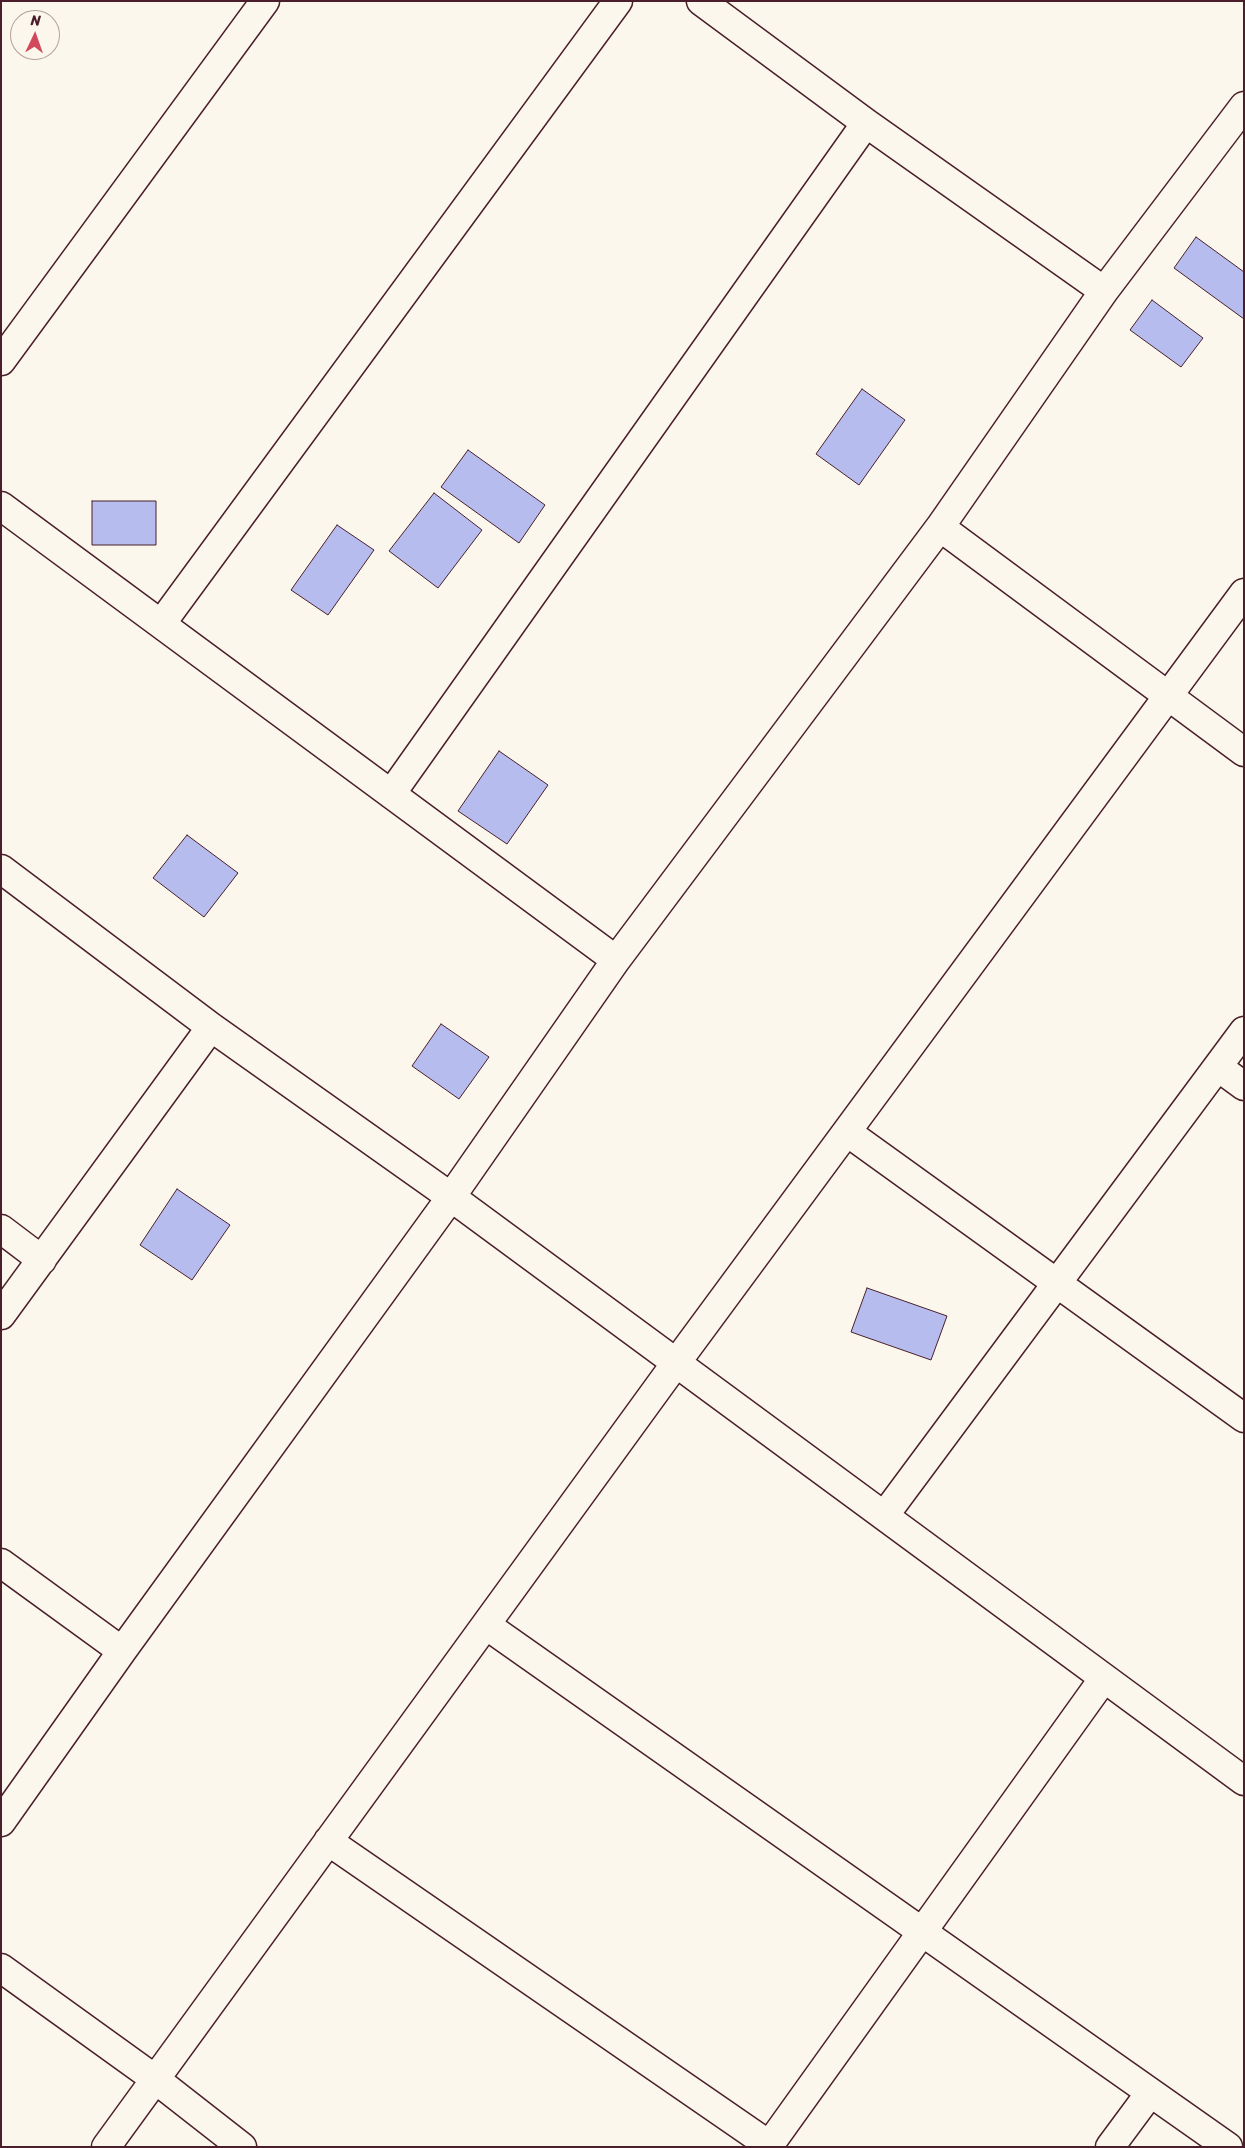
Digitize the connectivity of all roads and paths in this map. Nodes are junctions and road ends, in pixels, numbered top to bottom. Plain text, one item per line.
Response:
1 (265, 1) edge
2 (618, 1) edge
3 (701, 1) edge
4 (1244, 106) edge
5 (866, 123) junction
6 (1104, 291) junction
7 (1, 361) edge
8 (1, 506) edge
9 (940, 527) junction
10 (1244, 593) edge
11 (161, 624) junction
12 (1168, 695) junction
13 (1244, 752) edge
14 (391, 794) junction
15 (1, 869) edge
16 (616, 960) junction
17 (211, 1027) junction
18 (1244, 1031) edge
19 (1218, 1067) junction
20 (1244, 1086) edge
21 (847, 1132) junction
22 (451, 1198) junction
23 (1, 1229) edge
24 (42, 1260) junction
25 (1056, 1284) junction
26 (1, 1315) edge
27 (676, 1363) junction
28 (1244, 1418) edge
29 (884, 1516) junction
30 (1, 1563) edge
31 (486, 1625) junction
32 (122, 1651) junction
33 (1104, 1678) junction
34 (1244, 1781) edge
35 (1, 1822) edge
36 (328, 1842) junction
37 (921, 1933) junction
38 (1, 1968) edge
39 (155, 2079) junction
40 (1150, 2093) junction
41 (768, 2146) edge
42 (106, 2147) edge
43 (242, 2147) edge
44 (1110, 2147) edge
45 (1228, 2147) edge

1 - 7 street
2 - 11 street
3 - 5 street
4 - 6 street
5 - 6 street
5 - 14 street
6 - 9 street
8 - 11 street
9 - 12 street
9 - 16 street
10 - 12 street
11 - 14 street
12 - 13 street
12 - 21 street
14 - 16 street
15 - 17 street
16 - 22 street
17 - 22 street
17 - 24 street
18 - 19 street
19 - 20 street
19 - 25 street
21 - 25 street
21 - 27 street
22 - 27 street
22 - 32 street
23 - 24 street
24 - 26 street
25 - 28 street
25 - 29 street
27 - 29 street
27 - 31 street
29 - 33 street
30 - 32 street
31 - 36 street
31 - 37 street
32 - 35 street
33 - 34 street
33 - 37 street
36 - 39 street
36 - 41 street
37 - 40 street
37 - 41 street
38 - 39 street
39 - 42 street
39 - 43 street
40 - 44 street
40 - 45 street

